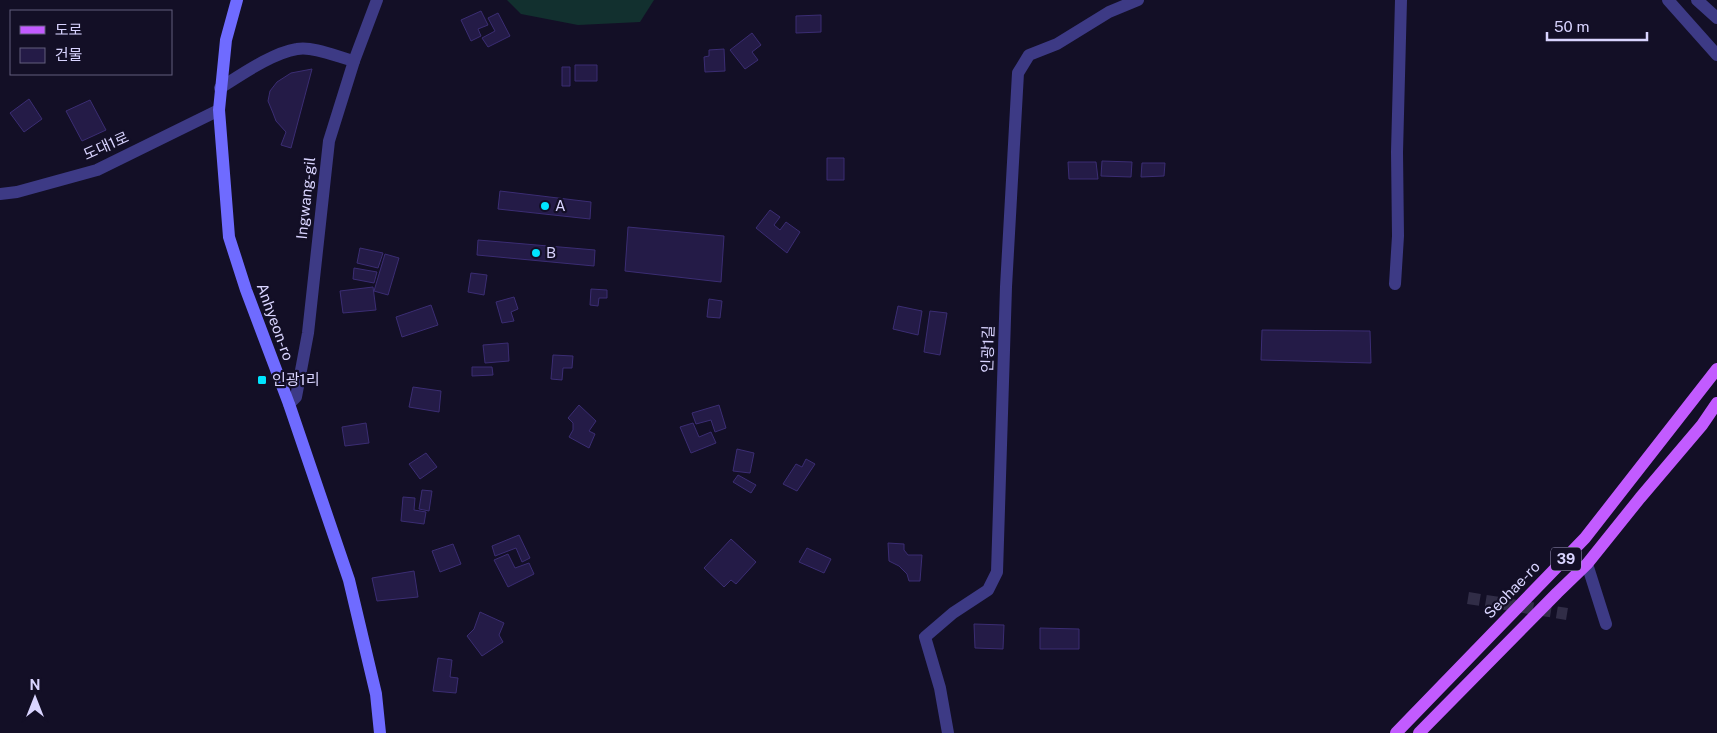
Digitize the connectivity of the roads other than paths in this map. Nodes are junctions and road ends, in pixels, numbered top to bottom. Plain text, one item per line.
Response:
1 (237, 0) edge
2 (377, 0) edge
3 (1138, 0) edge
4 (1401, 0) edge
5 (1668, 0) edge
6 (1697, 0) edge
7 (1717, 18) edge
8 (1717, 55) edge
9 (354, 61) junction
10 (220, 88) junction
11 (219, 110) junction
12 (0, 194) edge
13 (1395, 284) dead end
14 (1717, 369) edge
15 (1717, 403) edge
16 (290, 404) junction
17 (1587, 564) junction
18 (1606, 624) dead end
19 (380, 733) edge
20 (948, 733) edge
21 (1396, 733) edge
22 (1419, 733) edge

1 - 10 main road, Anhyeon-ro
2 - 9 street, Ingwang-gil
3 - 20 street, 인광1길
4 - 13 street
5 - 8 street
6 - 7 street
9 - 10 street
9 - 16 street, Ingwang-gil
10 - 11 main road, Anhyeon-ro
11 - 12 street, 도대1로
11 - 16 main road, Anhyeon-ro
14 - 21 main road, Seohae-ro / 39
15 - 17 main road, 39
16 - 19 main road, Anhyeon-ro
17 - 18 street
17 - 22 main road, 39

